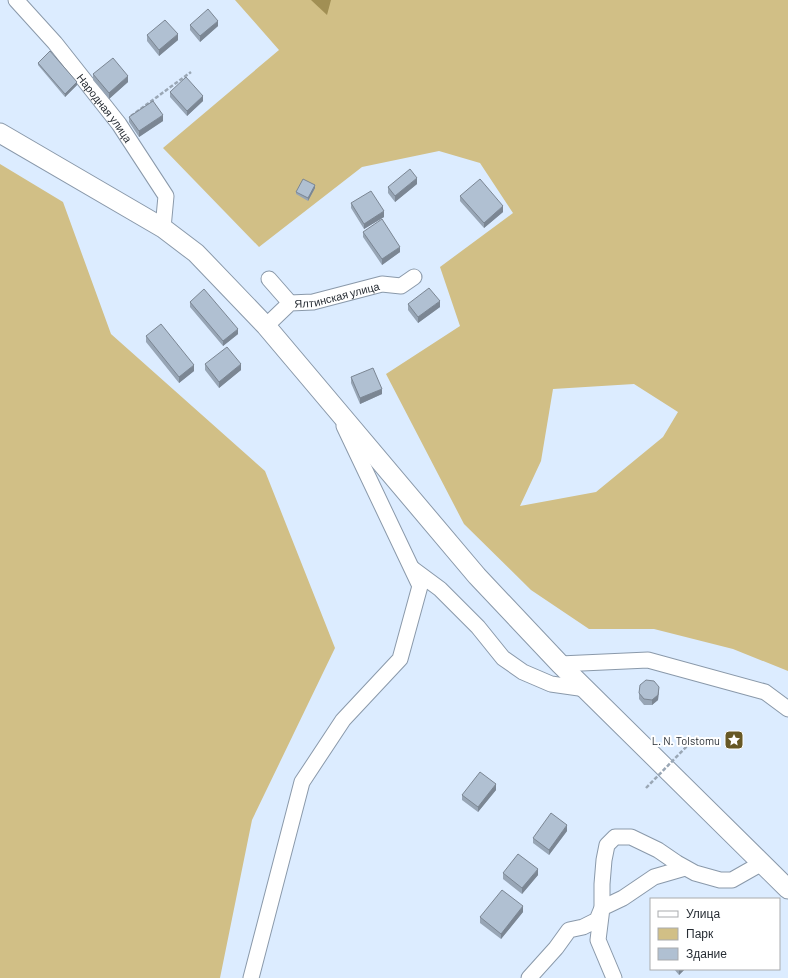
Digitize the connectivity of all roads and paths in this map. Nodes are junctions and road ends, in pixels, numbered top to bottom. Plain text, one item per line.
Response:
1 (16, 0) edge
2 (191, 72) dead end
3 (119, 124) junction
4 (0, 133) edge
5 (163, 228) junction
6 (414, 277) dead end
7 (269, 279) dead end
8 (290, 303) junction
9 (266, 326) junction
10 (337, 410) junction
11 (411, 567) junction
12 (560, 664) junction
13 (586, 689) junction
14 (788, 709) edge
15 (689, 744) dead end
16 (666, 768) junction
17 (646, 788) dead end
18 (762, 863) junction
19 (685, 868) junction
20 (788, 889) edge
21 (602, 908) junction
22 (251, 978) edge
23 (529, 978) edge
24 (614, 978) edge

1 - 3 street, Народная улица
2 - 3 path
3 - 5 street, Народная улица
4 - 5 main road
5 - 9 main road
6 - 8 street, Ялтинская улица
7 - 8 street
8 - 9 street, Ялтинская улица
9 - 10 main road
10 - 11 street
10 - 12 main road
11 - 13 street
11 - 22 street
12 - 13 main road
12 - 14 street
13 - 16 main road
15 - 16 path, bridge
16 - 17 path, bridge
16 - 18 main road
18 - 19 street
18 - 20 main road
19 - 21 street
19 - 21 street
21 - 23 street
21 - 24 street

